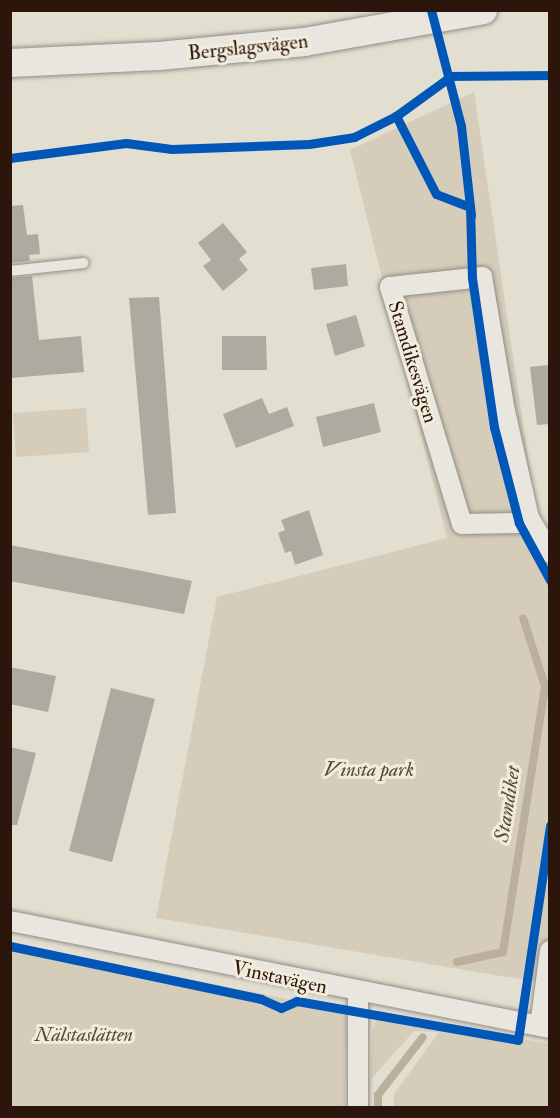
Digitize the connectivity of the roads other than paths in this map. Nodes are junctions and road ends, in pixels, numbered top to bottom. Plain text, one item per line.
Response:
1 (483, 10) edge
2 (10, 63) edge
3 (84, 263) dead end
4 (10, 271) edge
5 (529, 518) junction
6 (549, 554) edge
7 (10, 921) edge
8 (549, 951) edge
9 (358, 993) junction
10 (544, 1027) edge
11 (358, 1107) edge

1 - 2 main road, Bergslagsvägen
3 - 4 lane
5 - 5 street, Stamdikesvägen
5 - 6 street, Stamdikesvägen
7 - 9 street, Vinstavägen
8 - 10 street
9 - 10 street, Vinstavägen
9 - 11 street

